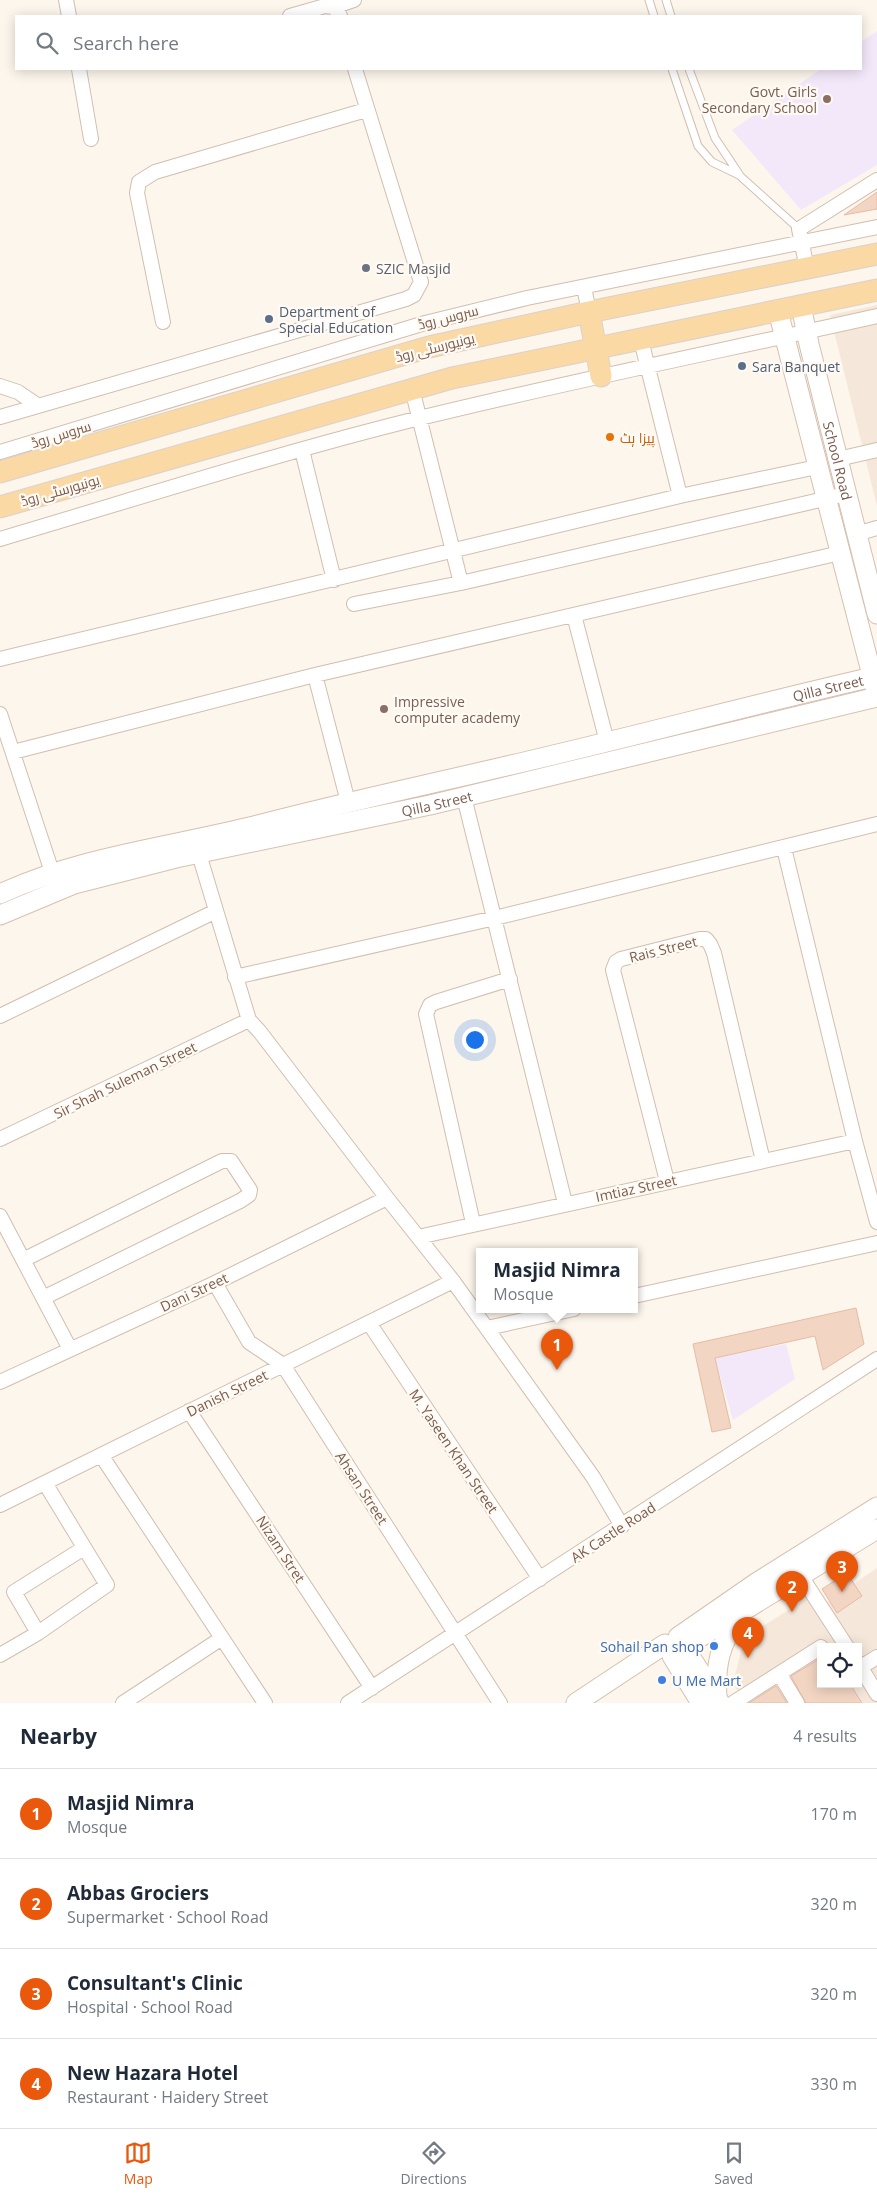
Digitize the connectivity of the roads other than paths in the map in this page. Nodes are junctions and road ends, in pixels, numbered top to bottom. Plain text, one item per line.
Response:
1 (66, 0) edge
2 (354, 0) edge
3 (649, 0) edge
4 (666, 0) edge
5 (337, 12) edge
6 (69, 15) edge
7 (294, 15) edge
8 (654, 15) edge
9 (671, 15) edge
10 (79, 70) edge
11 (355, 70) edge
12 (672, 70) edge
13 (689, 70) edge
14 (366, 110) junction
15 (91, 138) dead end
16 (739, 175) junction
17 (877, 180) edge
18 (877, 227) edge
19 (800, 236) junction
20 (877, 254) edge
21 (807, 269) junction
22 (584, 287) junction
23 (877, 290) edge
24 (801, 306) junction
25 (778, 311) junction
26 (589, 312) junction
27 (877, 316) edge
28 (162, 322) dead end
29 (806, 332) junction
30 (784, 337) junction
31 (640, 340) junction
32 (596, 349) junction
33 (648, 365) junction
34 (601, 376) junction
35 (0, 386) edge
36 (412, 389) junction
37 (37, 405) junction
38 (0, 417) edge
39 (419, 418) junction
40 (302, 450) junction
41 (877, 450) edge
42 (0, 452) edge
43 (838, 459) junction
44 (817, 466) junction
45 (0, 472) edge
46 (846, 494) junction
47 (680, 496) junction
48 (826, 498) junction
49 (0, 507) edge
50 (877, 528) edge
51 (856, 534) junction
52 (0, 539) edge
53 (453, 552) junction
54 (840, 553) junction
55 (334, 580) junction
56 (461, 583) junction
57 (354, 604) dead end
58 (877, 614) edge
59 (574, 615) junction
60 (0, 659) edge
61 (315, 675) junction
62 (874, 676) edge
63 (877, 696) edge
64 (0, 714) edge
65 (607, 742) junction
66 (13, 752) junction
67 (464, 797) junction
68 (348, 802) junction
69 (877, 824) edge
70 (784, 848) junction
71 (199, 854) junction
72 (52, 872) junction
73 (0, 894) edge
74 (216, 911) junction
75 (0, 915) edge
76 (495, 918) junction
77 (235, 977) junction
78 (510, 979) junction
79 (0, 1016) edge
80 (249, 1020) junction
81 (0, 1140) edge
82 (855, 1140) junction
83 (763, 1161) junction
84 (667, 1181) junction
85 (386, 1198) junction
86 (565, 1203) junction
87 (0, 1216) edge
88 (877, 1222) edge
89 (473, 1223) junction
90 (418, 1237) junction
91 (877, 1243) edge
92 (23, 1260) junction
93 (453, 1281) junction
94 (215, 1283) junction
95 (638, 1295) edge
96 (43, 1298) junction
97 (476, 1313) edge
98 (476, 1313) edge
99 (556, 1313) edge
100 (368, 1323) junction
101 (487, 1328) junction
102 (70, 1349) junction
103 (877, 1359) edge
104 (283, 1365) junction
105 (0, 1382) edge
106 (190, 1411) junction
107 (101, 1455) junction
108 (45, 1483) junction
109 (0, 1505) edge
110 (877, 1507) edge
111 (622, 1526) junction
112 (877, 1529) edge
113 (84, 1548) junction
114 (801, 1576) junction
115 (540, 1579) junction
116 (761, 1591) junction
117 (743, 1613) junction
118 (38, 1632) junction
119 (456, 1634) junction
120 (222, 1638) junction
121 (843, 1641) edge
122 (673, 1647) junction
123 (817, 1650) edge
124 (0, 1656) edge
125 (877, 1657) edge
126 (862, 1664) edge
127 (862, 1668) edge
128 (780, 1675) junction
129 (372, 1688) junction
130 (877, 1694) edge
131 (718, 1702) edge
132 (123, 1703) edge
133 (265, 1703) edge
134 (348, 1703) edge
135 (500, 1703) edge
136 (576, 1703) edge
137 (597, 1703) edge
138 (797, 1703) edge

1 - 6 street
2 - 5 street
3 - 8 lane
4 - 9 lane
5 - 7 street
10 - 15 street
11 - 14 street
12 - 16 lane
13 - 16 lane
14 - 28 street
14 - 37 street
16 - 19 lane
17 - 19 street
18 - 19 street, سروس روڈ
19 - 21 street
19 - 22 street, سروس روڈ
20 - 21 main road, یونیورسٹی روڈ
21 - 26 main road, یونیورسٹی روڈ
22 - 26 street
22 - 42 street, سروس روڈ
23 - 24 main road, یونیورسٹی روڈ
24 - 25 main road, یونیورسٹی روڈ
24 - 29 street, School Road
25 - 30 street
25 - 31 main road, یونیورسٹی روڈ
26 - 32 main road
26 - 45 main road, یونیورسٹی روڈ
27 - 29 street
29 - 30 street
29 - 43 street, School Road
30 - 33 street
30 - 44 street
31 - 32 main road, یونیورسٹی روڈ
31 - 33 street
32 - 34 main road
32 - 36 main road, یونیورسٹی روڈ
33 - 34 street
33 - 47 street
34 - 39 street
35 - 37 street
36 - 39 street
36 - 49 main road, یونیورسٹی روڈ
37 - 38 street
39 - 40 street
39 - 53 street
40 - 52 street
40 - 55 street
41 - 43 street
43 - 46 street, School Road
44 - 47 street
44 - 48 street
46 - 48 street
46 - 51 street, School Road
47 - 53 street
48 - 54 street
48 - 56 street
50 - 51 street
51 - 58 street, School Road
53 - 55 street
53 - 56 street
54 - 59 street
54 - 62 street
55 - 60 street
56 - 57 street
59 - 61 street
59 - 65 street
61 - 66 street
61 - 68 street
62 - 63 street
62 - 65 street, Qilla Street
63 - 67 street, Qilla Street
64 - 66 street
65 - 68 street, Qilla Street
66 - 72 street
67 - 71 street, Qilla Street
67 - 76 street
68 - 72 street, Qilla Street
69 - 70 street
70 - 76 street
70 - 82 street
71 - 74 street
71 - 75 street, Qilla Street
72 - 73 street, Qilla Street
74 - 77 street
74 - 79 street
76 - 77 street
76 - 78 street
77 - 80 street
78 - 86 street
78 - 89 street
80 - 81 street, Sir Shah Suleman Street
80 - 85 street
82 - 83 street, Imtiaz Street
82 - 88 street
83 - 84 street, Imtiaz Street
83 - 84 street, Rais Street
84 - 86 street, Imtiaz Street
85 - 90 street
85 - 94 street, Dani Street
86 - 89 street, Imtiaz Street
87 - 92 street
89 - 90 street, Imtiaz Street
90 - 93 street
91 - 95 street
92 - 96 street
92 - 96 street
93 - 97 street
93 - 100 street, Danish Street
94 - 102 street, Dani Street
94 - 104 street, Ahsan Street
96 - 102 street
98 - 101 street
99 - 101 street
100 - 104 street, Danish Street
100 - 115 street, M. Yaseen Khan Street
101 - 111 street
102 - 105 street, Dani Street
103 - 111 street, AK Castle Road
104 - 106 street, Danish Street
104 - 119 street, Ahsan Street
106 - 107 street, Danish Street
106 - 129 street, Nizam Stret
107 - 108 street, Danish Street
107 - 120 street
108 - 109 street, Danish Street
108 - 113 street
110 - 116 street
111 - 115 street, AK Castle Road
112 - 114 street
113 - 118 street
113 - 118 street
114 - 116 street
114 - 121 street
115 - 119 street, AK Castle Road
116 - 117 street
116 - 122 street
117 - 122 street
117 - 131 street
118 - 124 street
119 - 129 street, AK Castle Road
119 - 135 street, Ahsan Street
120 - 132 street
120 - 133 street
122 - 131 street
122 - 136 street
122 - 137 street
123 - 128 street
125 - 126 street
127 - 130 street
128 - 131 street
128 - 138 street
129 - 134 street, AK Castle Road

